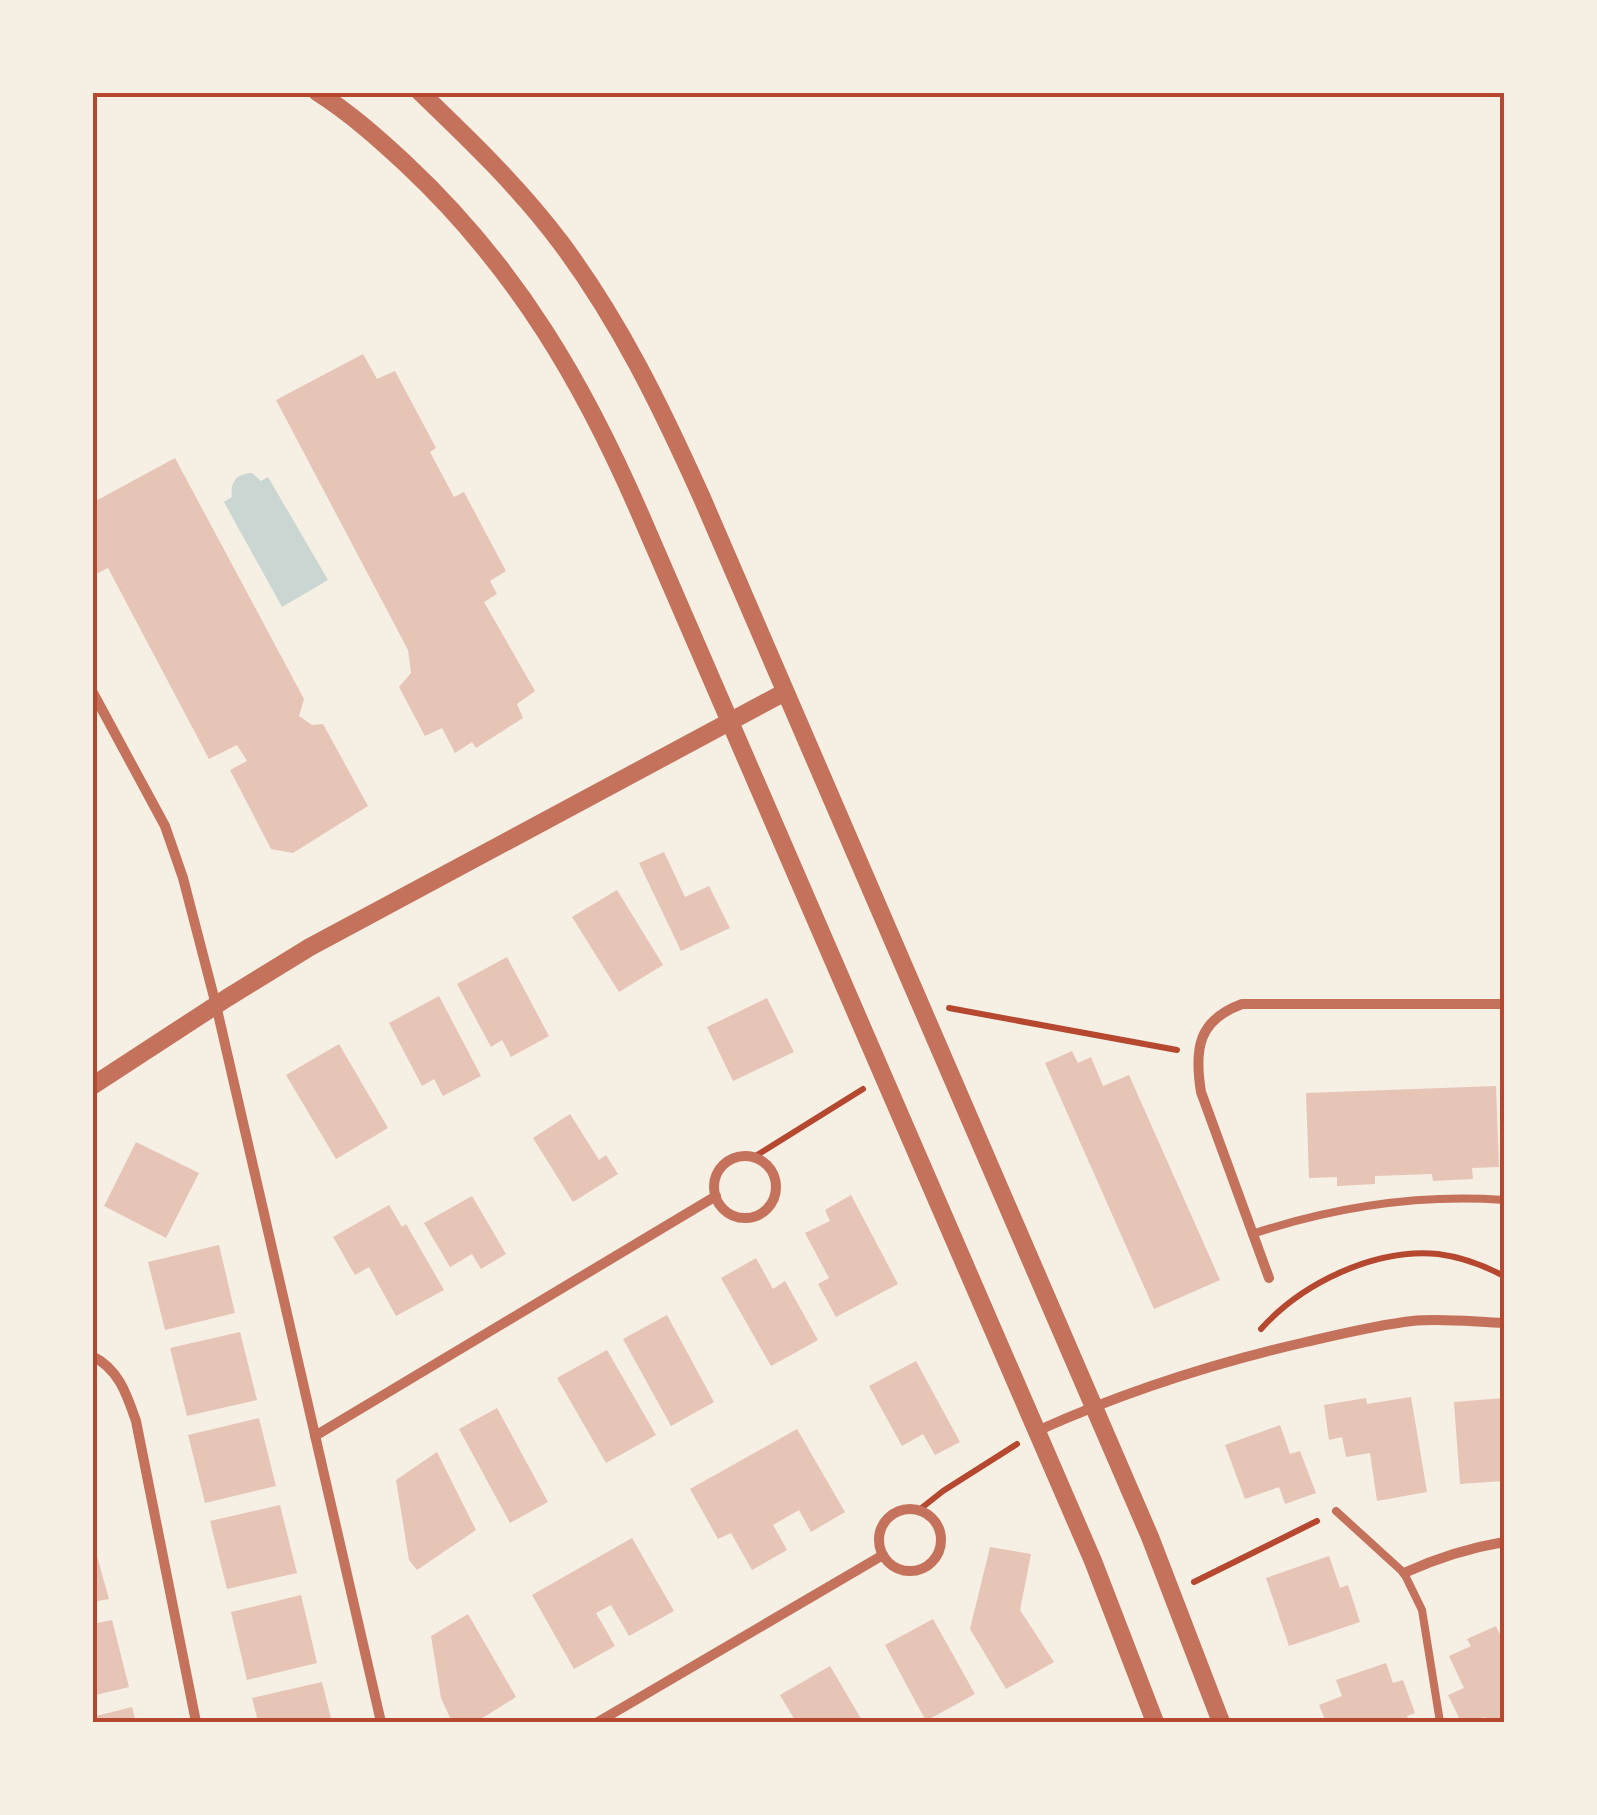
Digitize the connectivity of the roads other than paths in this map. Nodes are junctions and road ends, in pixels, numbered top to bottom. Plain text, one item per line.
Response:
1 (317, 92) edge
2 (420, 92) edge
3 (92, 692) edge
4 (786, 692) junction
5 (730, 721) junction
6 (1504, 1004) edge
7 (216, 1006) junction
8 (92, 1086) edge
9 (716, 1196) junction
10 (1504, 1200) edge
11 (1252, 1234) junction
12 (1268, 1278) dead end
13 (1504, 1323) edge
14 (92, 1356) edge
15 (1093, 1406) junction
16 (1037, 1431) junction
17 (314, 1436) junction
18 (1336, 1511) road end
19 (1504, 1542) edge
20 (883, 1555) junction
21 (1404, 1573) junction
22 (196, 1722) edge
23 (380, 1722) edge
24 (598, 1722) edge
25 (1155, 1722) edge
26 (1221, 1722) edge
27 (1440, 1722) edge

1 - 5 street
2 - 4 street
3 - 7 street
4 - 5 street
4 - 15 street
5 - 7 street
5 - 16 street
6 - 11 street
7 - 8 street
7 - 17 street
9 - 9 street
9 - 17 street
10 - 11 lane
11 - 12 street
13 - 15 street
14 - 22 street
15 - 16 street
15 - 26 street
16 - 25 street
17 - 23 street
18 - 21 lane
19 - 21 street
20 - 20 street
20 - 24 street
21 - 27 lane

